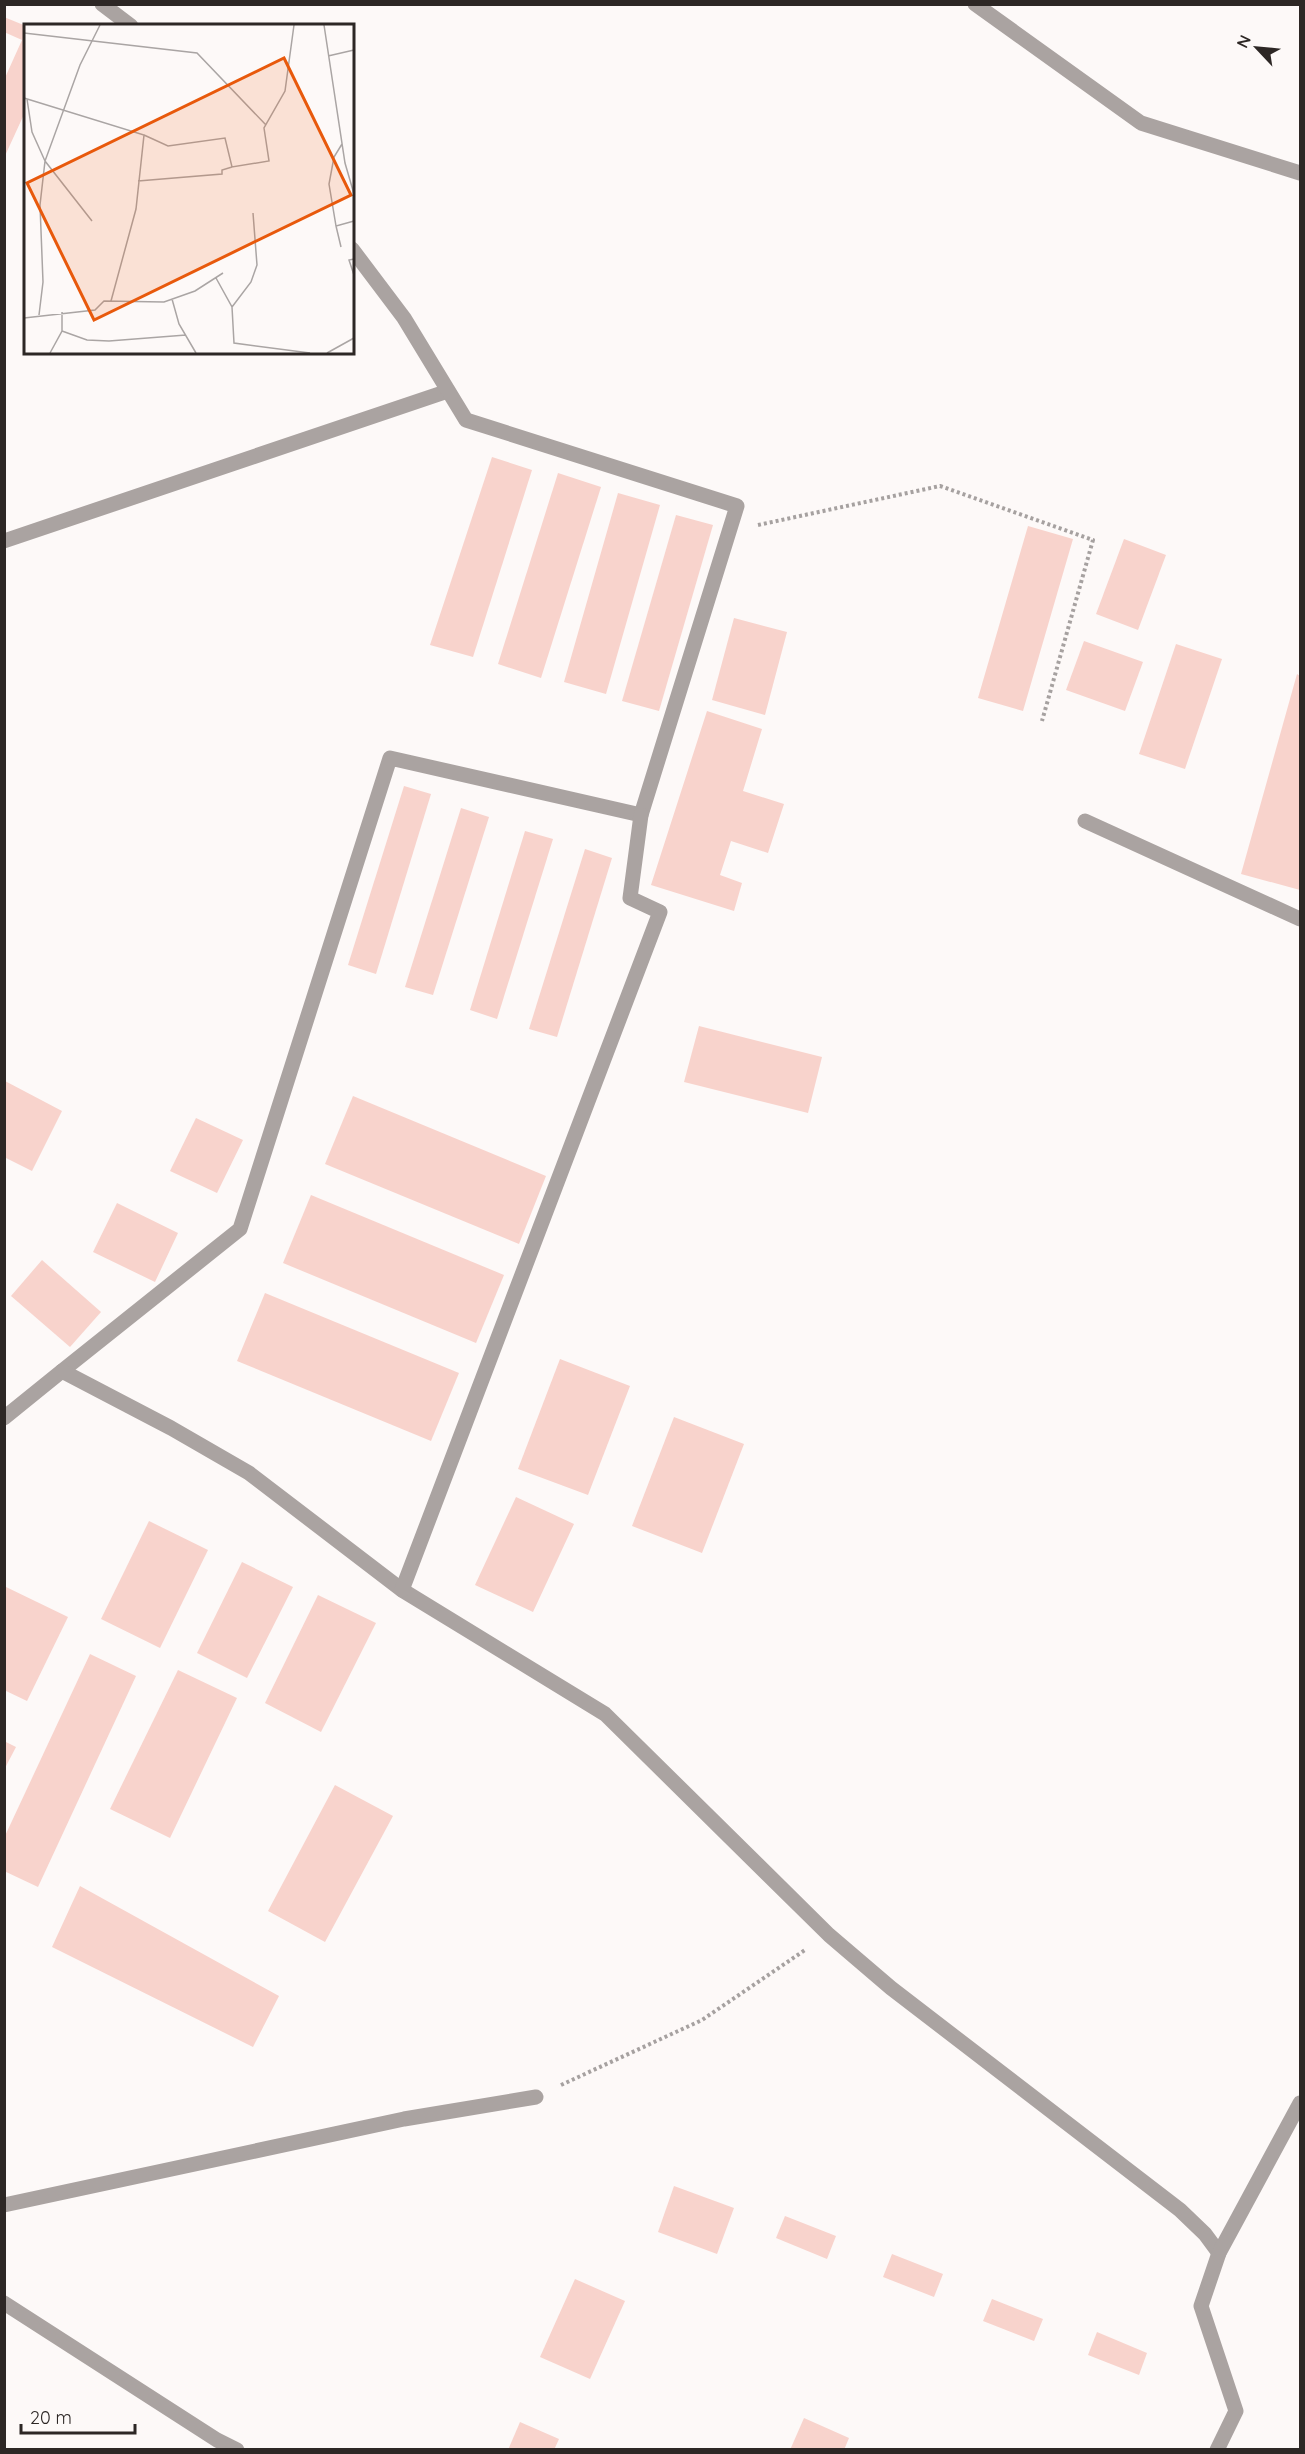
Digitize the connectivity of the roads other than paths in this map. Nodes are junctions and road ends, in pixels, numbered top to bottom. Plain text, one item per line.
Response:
1 (102, 4) edge
2 (975, 4) edge
3 (127, 24) edge
4 (1300, 173) edge
5 (354, 252) edge
6 (448, 391) junction
7 (4, 541) edge
8 (642, 815) junction
9 (1085, 821) dead end
10 (1300, 919) edge
11 (62, 1371) junction
12 (4, 1418) edge
13 (402, 1590) junction
14 (536, 2097) road end
15 (1300, 2103) edge
16 (4, 2205) edge
17 (1219, 2253) junction
18 (4, 2302) edge
19 (237, 2450) edge
20 (1217, 2450) edge

1 - 3 street
2 - 4 street
5 - 6 street
6 - 7 street
6 - 8 street
8 - 11 street
8 - 13 street
9 - 10 street
11 - 12 street
11 - 13 street
13 - 17 street
14 - 16 street
15 - 17 street
17 - 20 street
18 - 19 street

